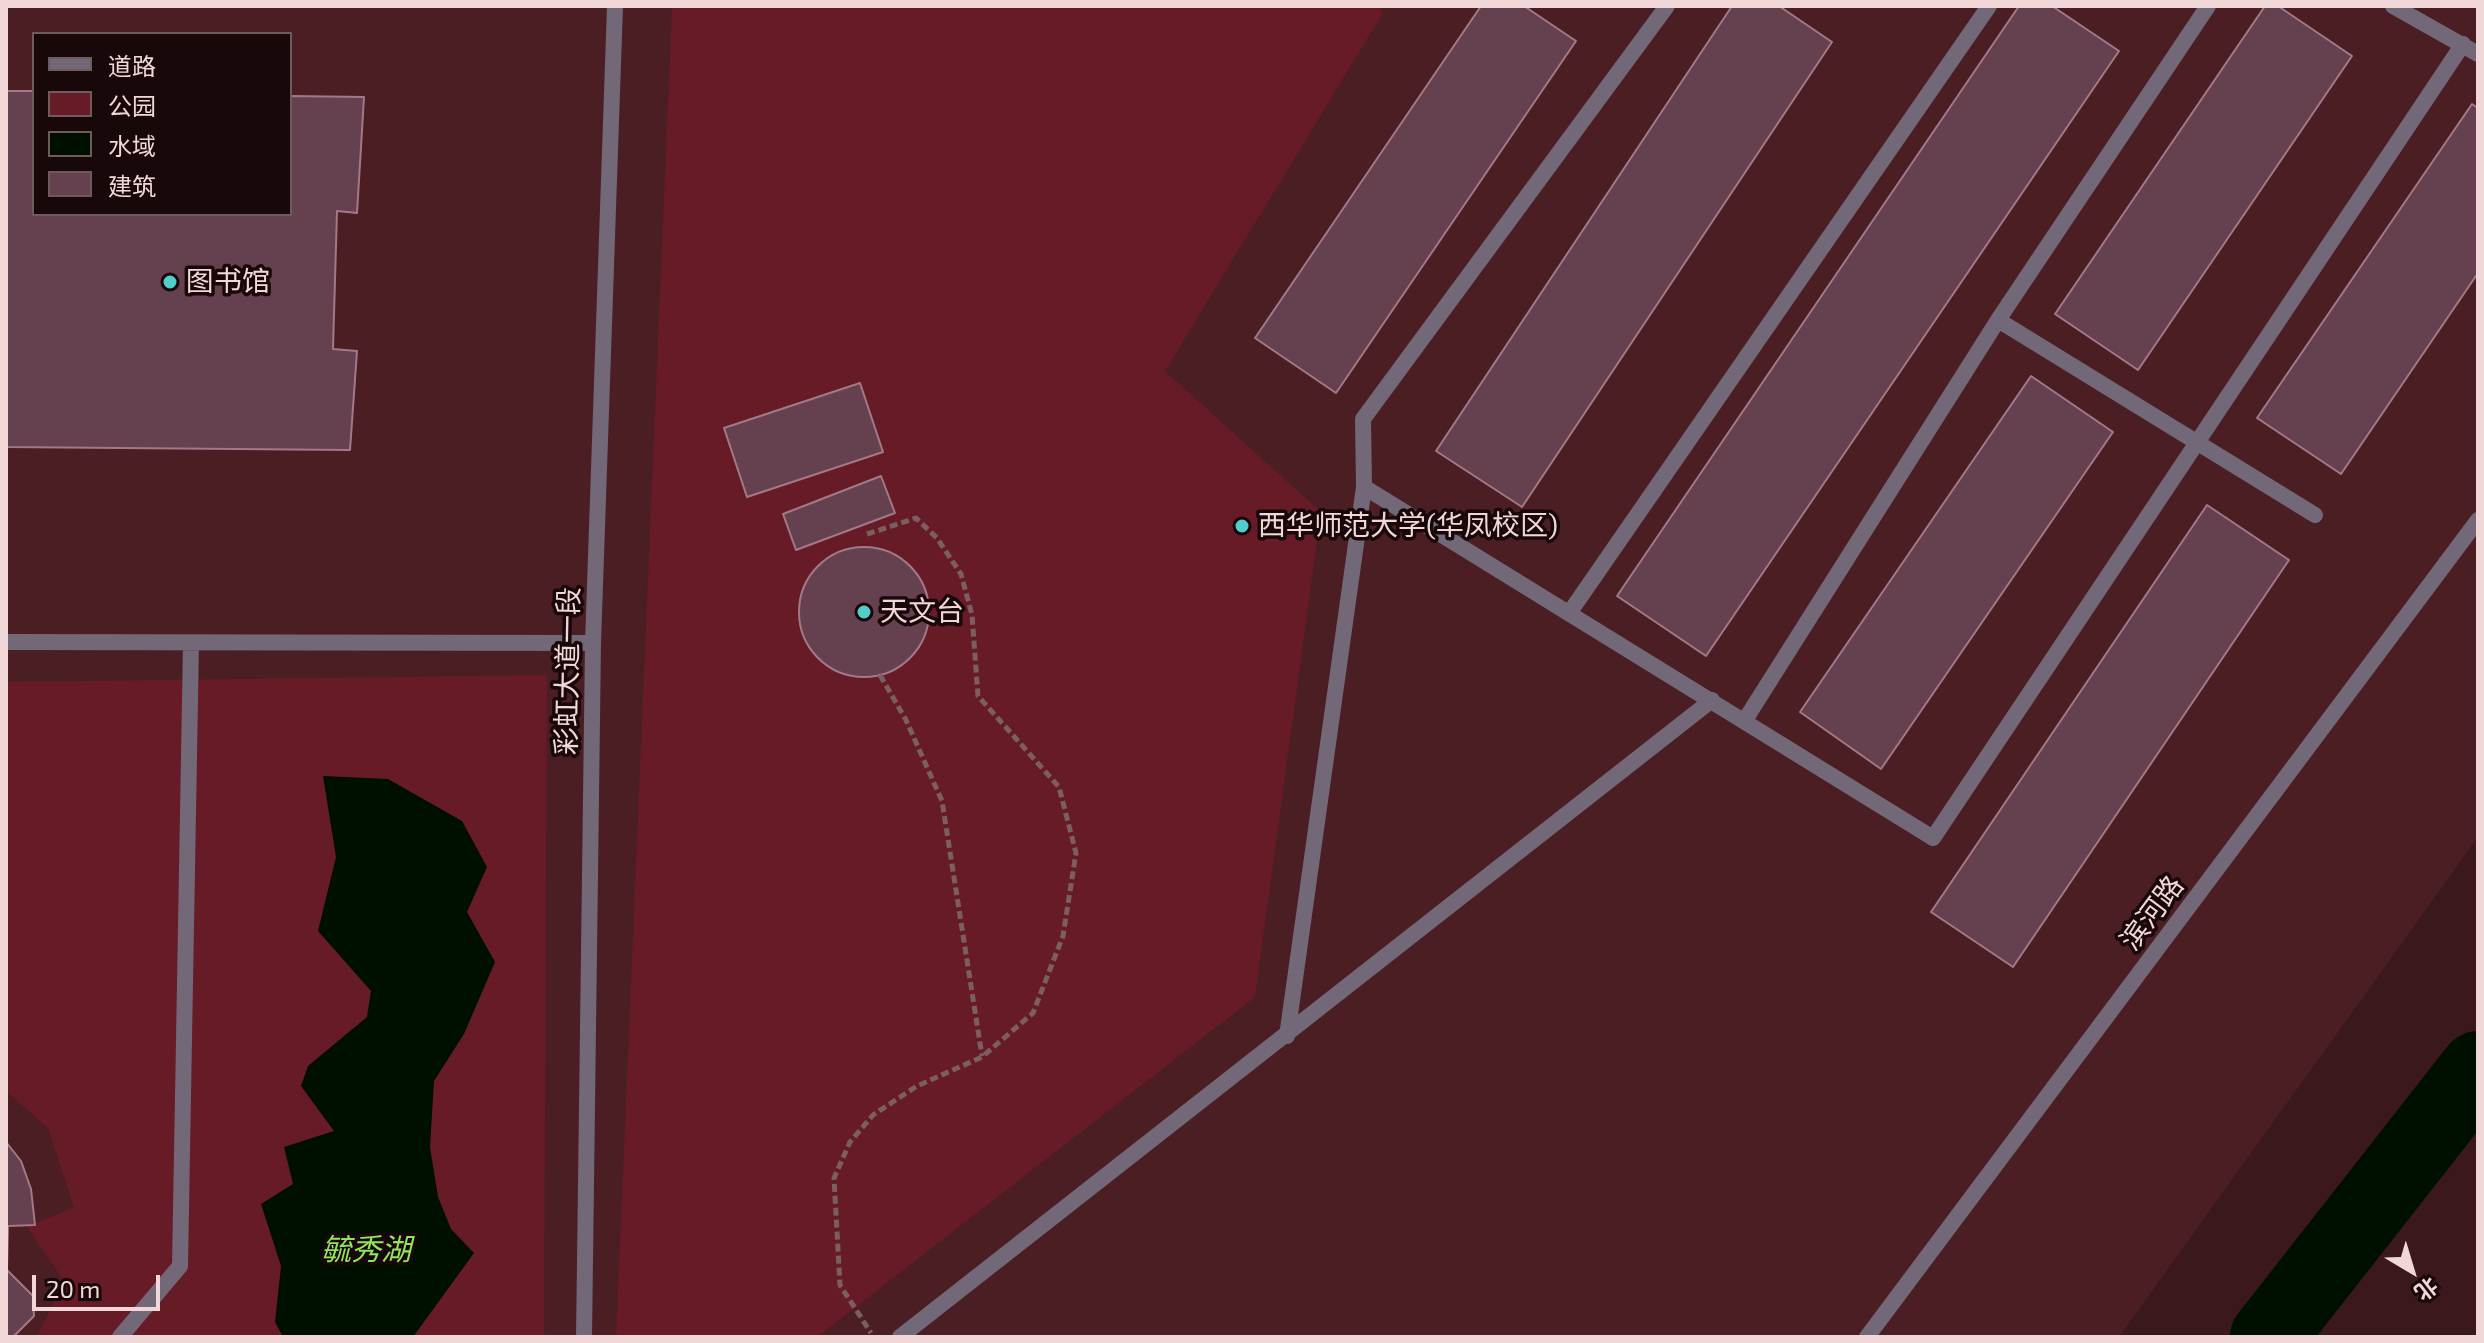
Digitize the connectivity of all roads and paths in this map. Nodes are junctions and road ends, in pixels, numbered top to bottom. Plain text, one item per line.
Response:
1 (615, 6) edge
2 (1667, 6) edge
3 (1989, 6) edge
4 (2208, 6) edge
5 (2393, 6) edge
6 (2463, 44) junction
7 (2478, 54) edge
8 (1998, 320) junction
9 (2198, 443) junction
10 (1364, 487) junction
11 (2315, 515) dead end
12 (2478, 520) edge
13 (867, 534) dead end
14 (1570, 612) junction
15 (6, 642) edge
16 (191, 643) junction
17 (593, 643) junction
18 (880, 675) dead end
19 (1712, 700) junction
20 (1745, 720) junction
21 (1287, 1036) junction
22 (982, 1057) junction
23 (120, 1337) edge
24 (584, 1337) edge
25 (874, 1337) edge
26 (900, 1337) edge
27 (1867, 1337) edge

1 - 17 street, 彩虹大道一段
2 - 10 street
3 - 14 street
4 - 8 street
5 - 6 street
6 - 7 street
6 - 9 street
8 - 9 street
8 - 20 street
9 - 11 street
9 - 20 street
10 - 14 street
10 - 21 street
12 - 27 street, 滨河路
13 - 22 path
14 - 19 street
15 - 16 street
16 - 17 street
16 - 23 street
17 - 24 street, 彩虹大道一段
18 - 22 path
19 - 20 street
19 - 21 street
21 - 26 street
22 - 25 path

